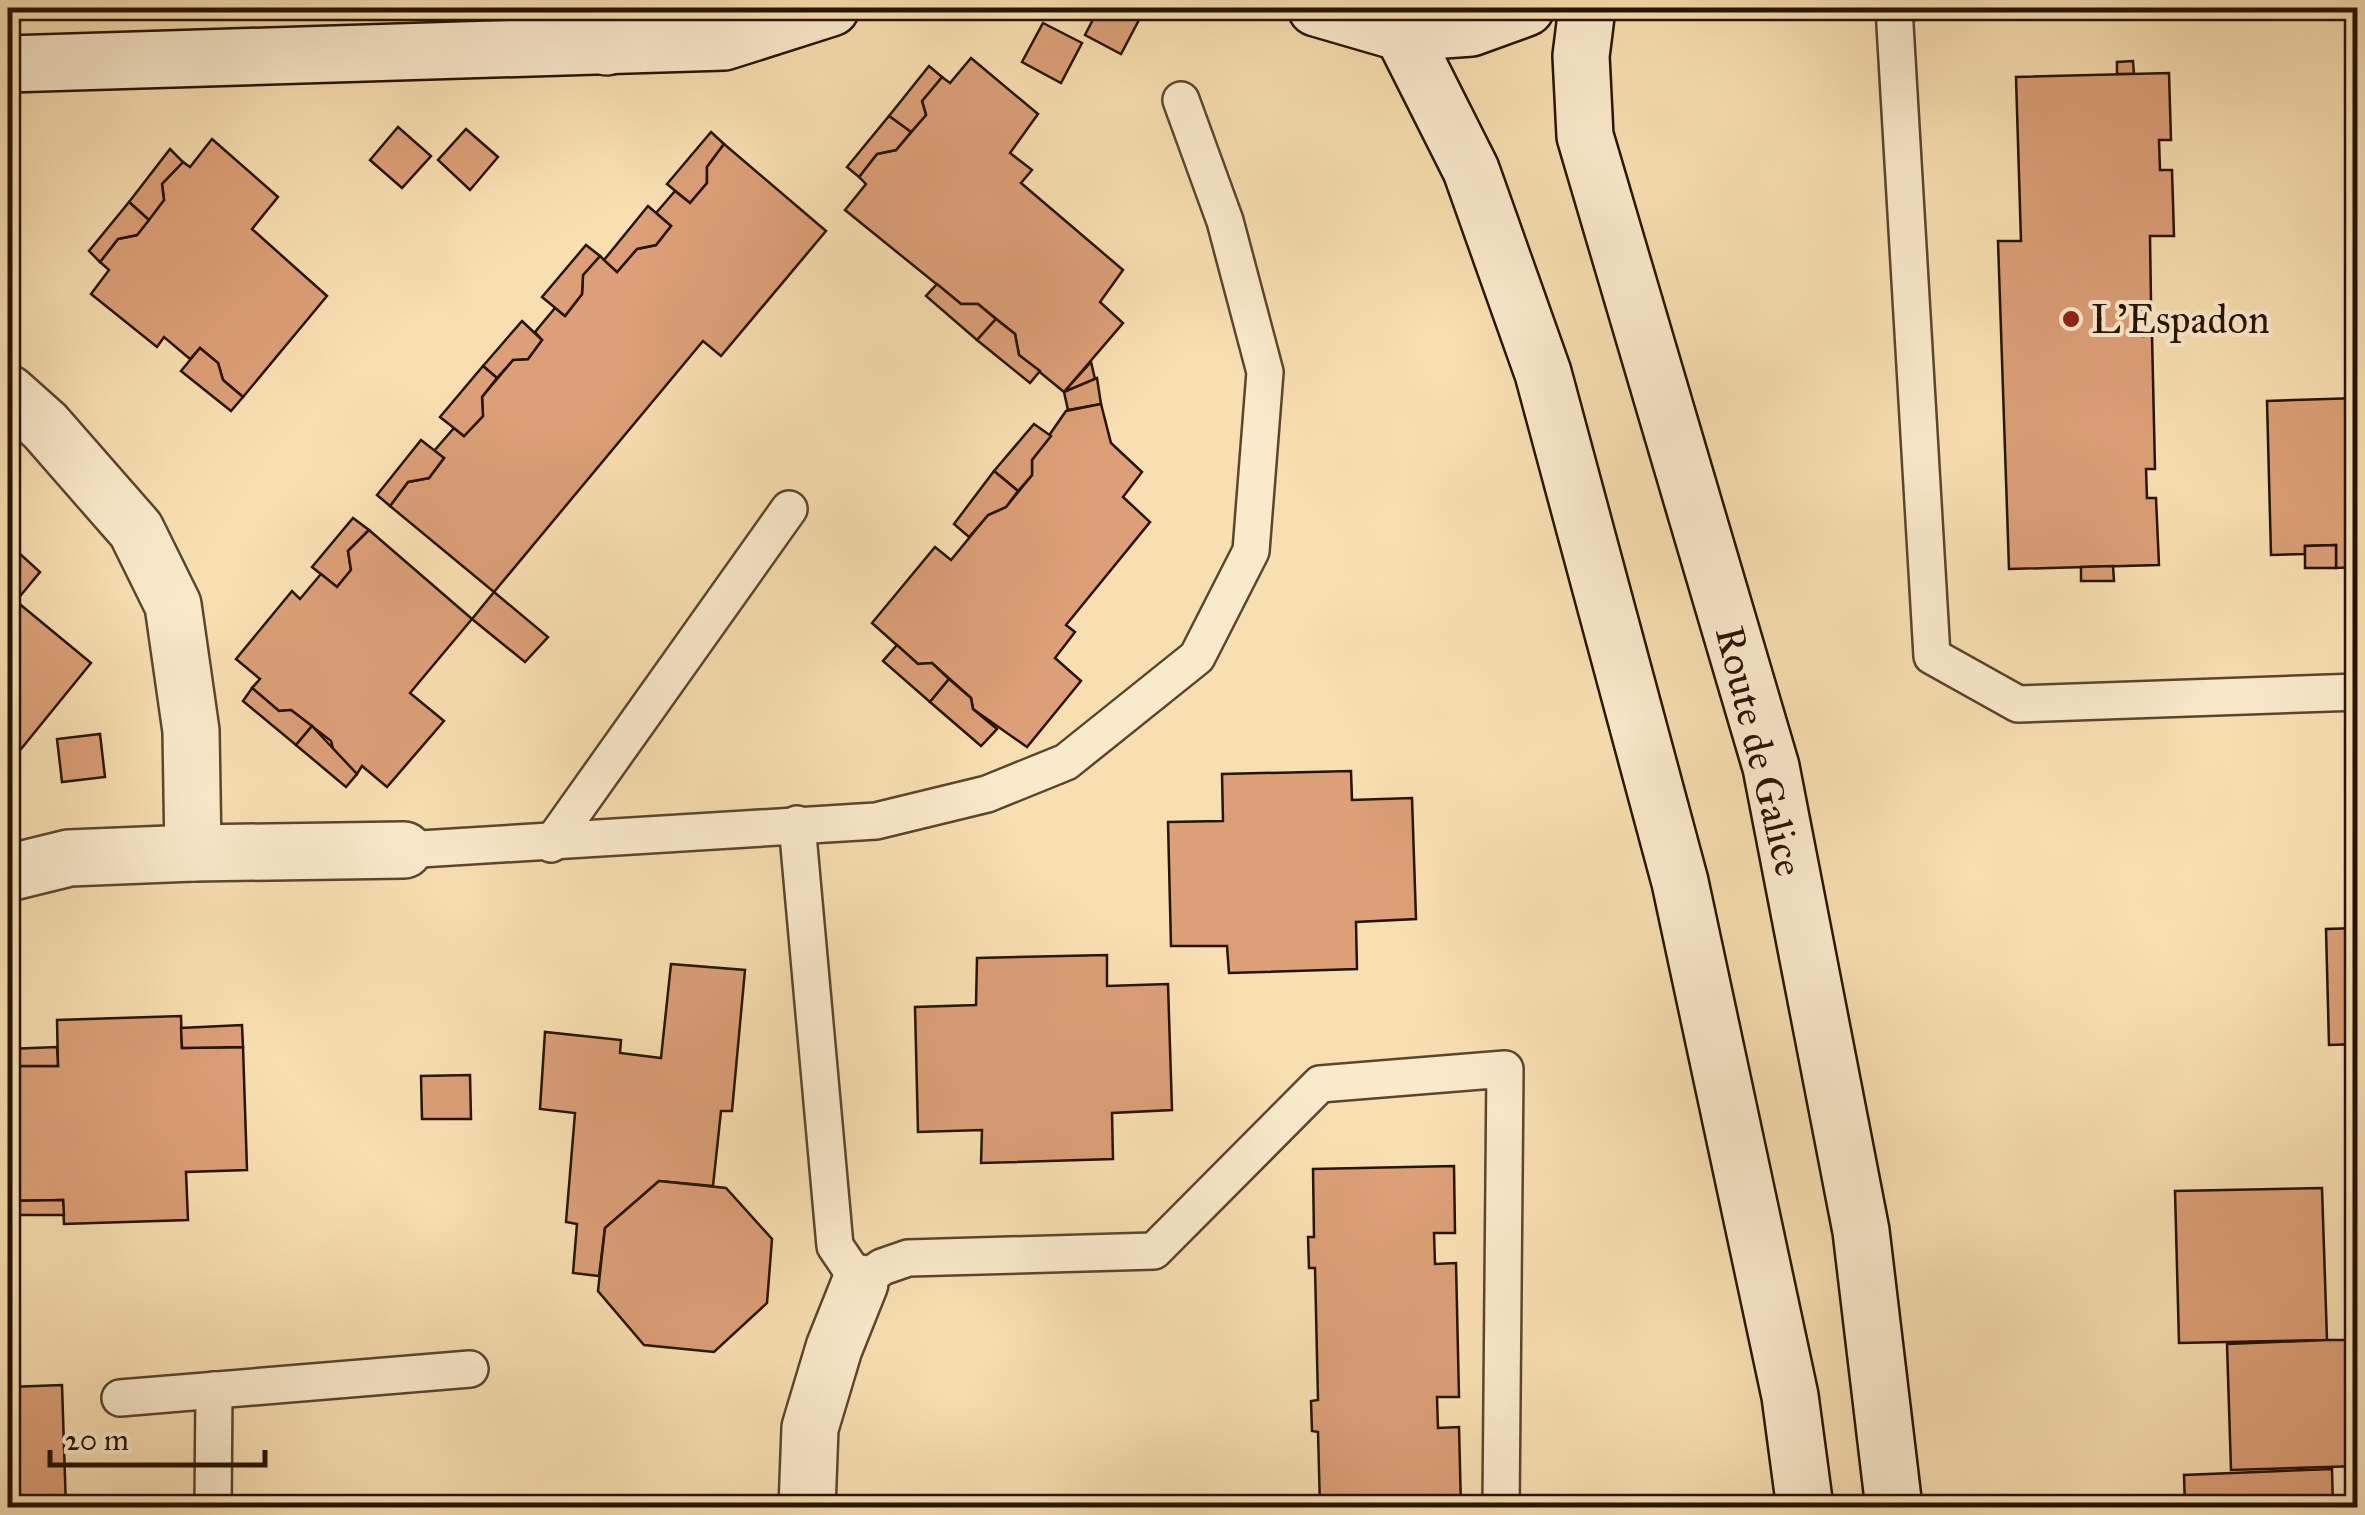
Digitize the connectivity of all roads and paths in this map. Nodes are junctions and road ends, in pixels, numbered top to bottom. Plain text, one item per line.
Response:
1 (832, 8) edge
2 (1316, 8) edge
3 (1526, 8) edge
4 (1587, 8) edge
5 (1901, 8) edge
6 (606, 27) edge
7 (1402, 33) junction
8 (8, 64) edge
9 (1181, 100) dead end
10 (8, 393) edge
11 (790, 509) dead end
12 (2358, 692) edge
13 (797, 824) junction
14 (551, 844) junction
15 (404, 850) joint
16 (193, 853) junction
17 (8, 873) edge
18 (860, 1283) junction
19 (470, 1369) dead end
20 (214, 1390) junction
21 (120, 1398) dead end
22 (213, 1508) edge
23 (807, 1508) edge
24 (1501, 1508) edge
25 (1805, 1508) edge
26 (1894, 1508) edge

1 - 6 main road
2 - 7 main road
3 - 7 main road
4 - 26 main road, Route de Galice
5 - 12 lane
6 - 8 main road
7 - 25 main road
9 - 13 lane
10 - 16 main road
11 - 14 lane
13 - 14 lane
13 - 18 lane
14 - 15 lane
15 - 16 main road
16 - 17 main road
18 - 23 main road
18 - 24 lane
19 - 20 lane
20 - 21 lane
20 - 22 lane

